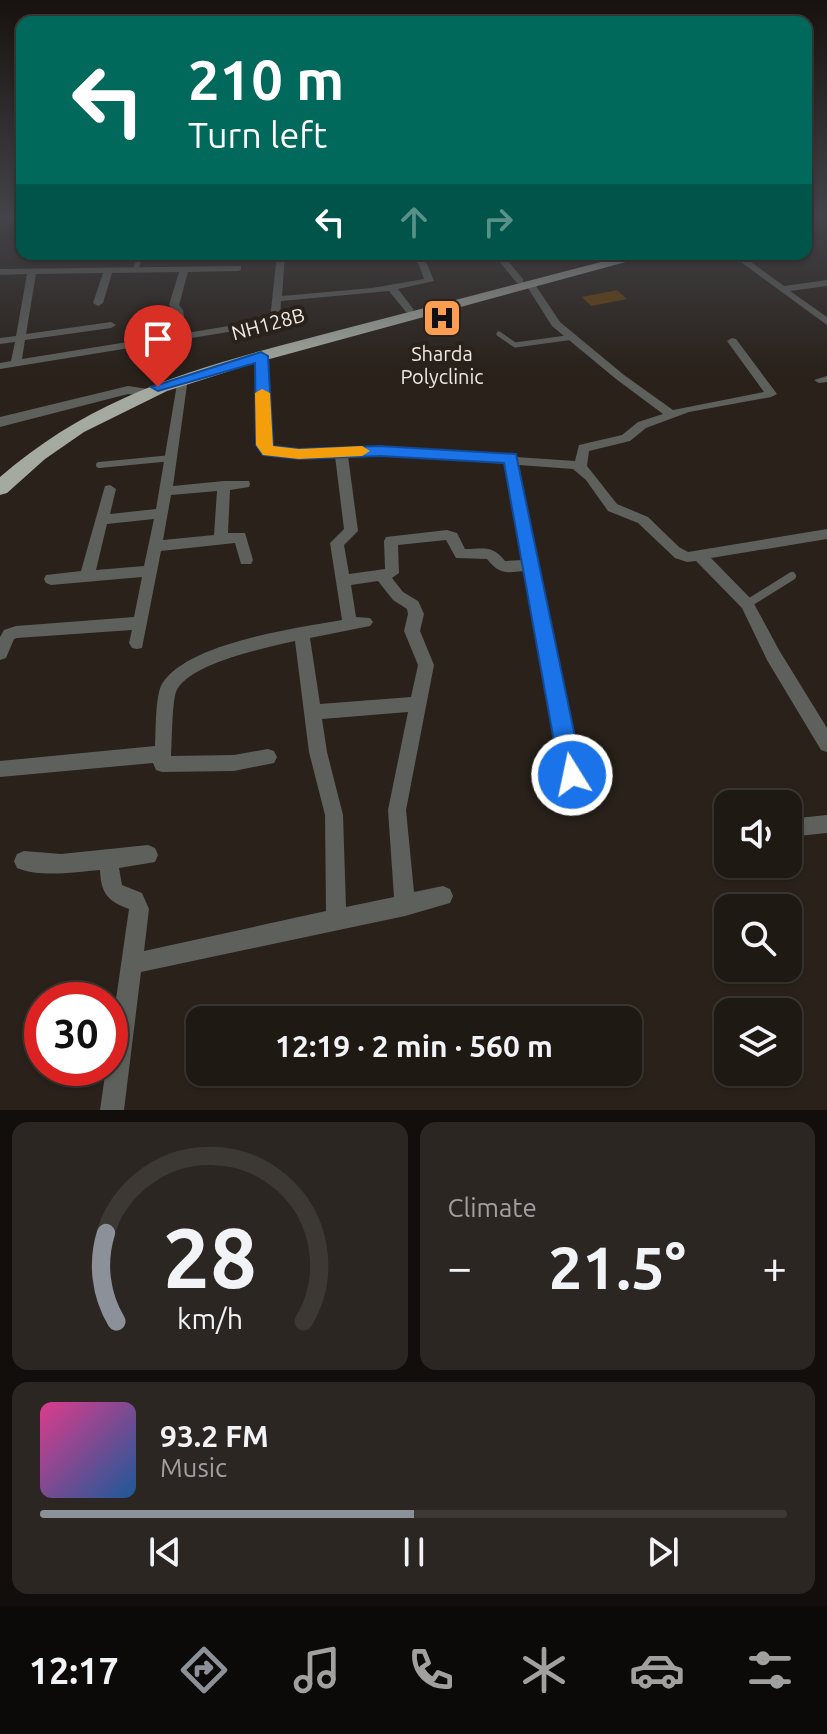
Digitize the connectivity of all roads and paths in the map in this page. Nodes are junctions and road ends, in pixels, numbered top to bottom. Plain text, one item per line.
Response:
1 (184, 269) edge
2 (54, 270) edge
3 (104, 270) edge
4 (279, 270) edge
5 (426, 270) edge
6 (512, 270) edge
7 (570, 270) edge
8 (581, 270) edge
9 (756, 270) edge
10 (32, 271) junction
11 (0, 272) edge
12 (525, 283) junction
13 (827, 283) edge
14 (392, 288) junction
15 (783, 289) junction
16 (276, 299) junction
17 (98, 303) dead end
18 (409, 310) junction
19 (827, 322) edge
20 (111, 325) dead end
21 (499, 334) dead end
22 (182, 336) junction
23 (574, 337) junction
24 (19, 339) junction
25 (0, 341) edge
26 (732, 341) dead end
27 (261, 356) junction
28 (16, 364) junction
29 (0, 366) edge
30 (183, 378) junction
31 (135, 391) junction
32 (671, 414) junction
33 (0, 422) edge
34 (341, 452) junction
35 (172, 458) junction
36 (511, 458) junction
37 (99, 465) dead end
38 (581, 466) junction
39 (0, 468) edge
40 (244, 484) dead end
41 (224, 485) junction
42 (0, 488) edge
43 (110, 489) dead end
44 (166, 491) junction
45 (162, 513) junction
46 (102, 520) junction
47 (827, 534) edge
48 (221, 539) junction
49 (156, 546) junction
50 (701, 557) junction
51 (246, 560) dead end
52 (533, 565) junction
53 (151, 571) junction
54 (87, 576) junction
55 (792, 576) dead end
56 (383, 577) junction
57 (51, 579) dead end
58 (343, 581) junction
59 (747, 604) junction
60 (140, 623) junction
61 (302, 635) junction
62 (137, 643) dead end
63 (0, 653) edge
64 (419, 704) junction
65 (312, 712) junction
66 (827, 744) edge
67 (161, 754) junction
68 (268, 757) dead end
69 (0, 769) edge
70 (577, 802) dead end
71 (827, 824) edge
72 (802, 827) edge
73 (148, 855) dead end
74 (110, 860) junction
75 (24, 861) dead end
76 (443, 896) dead end
77 (405, 906) junction
78 (336, 921) junction
79 (131, 964) junction
80 (112, 1110) edge

1 - 22 street
2 - 10 street
3 - 17 street
4 - 16 street
5 - 14 street
6 - 12 street
7 - 12 highway
8 - 12 highway
9 - 15 street
10 - 11 street
10 - 24 street
12 - 18 highway, NH128B
12 - 23 street
12 - 27 highway
13 - 15 street
14 - 16 street
14 - 18 street
15 - 19 street
16 - 22 street
18 - 31 highway, NH128B
20 - 24 street
21 - 23 lane
22 - 28 street
23 - 32 street
24 - 25 street
24 - 28 street
26 - 32 street
27 - 30 highway
27 - 34 street
28 - 29 street
30 - 31 highway
30 - 35 street
31 - 33 street
31 - 39 highway, NH128B
31 - 42 highway
32 - 38 street
34 - 36 street
34 - 58 street
35 - 37 lane
35 - 44 street
36 - 38 street
36 - 52 street
38 - 50 street
40 - 41 street
41 - 44 street
41 - 48 street
43 - 46 street
44 - 45 street
45 - 46 street
45 - 49 street
46 - 54 street
47 - 50 street
48 - 49 street
48 - 51 street
49 - 53 street
50 - 59 street
52 - 56 street
52 - 70 street
53 - 54 street
53 - 60 street
54 - 57 street
55 - 59 lane
56 - 58 street
56 - 64 street
58 - 61 street
59 - 66 street
60 - 62 street
60 - 63 street
61 - 65 street
61 - 67 street
64 - 65 street
64 - 77 street
65 - 78 street
67 - 68 street
67 - 69 street
71 - 72 street
73 - 74 street
74 - 75 street
74 - 79 street
76 - 77 street
77 - 78 street
78 - 79 street
79 - 80 street

